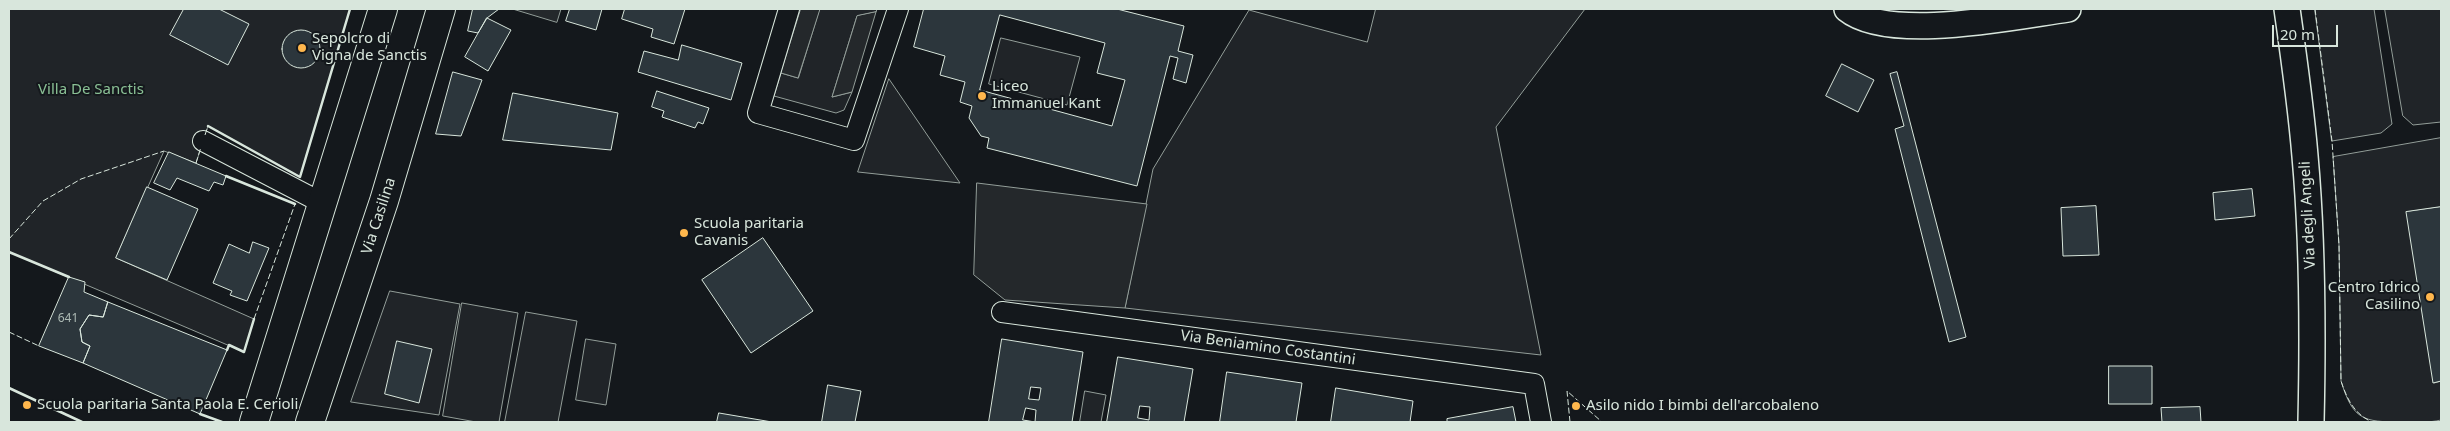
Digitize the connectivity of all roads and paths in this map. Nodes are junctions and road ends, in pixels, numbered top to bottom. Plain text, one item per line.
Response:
1 (383, 9) edge
2 (441, 9) edge
3 (789, 9) edge
4 (898, 9) edge
5 (1847, 9) edge
6 (2068, 9) edge
7 (2287, 9) edge
8 (203, 141) dead end
9 (324, 204) junction
10 (1002, 312) dead end
11 (254, 422) edge
12 (310, 422) edge
13 (1541, 422) edge
14 (2311, 422) edge

1 - 9 main road
2 - 12 main road, Via Casilina
3 - 4 street
5 - 6 street
7 - 14 street, Via degli Angeli
8 - 9 street
9 - 11 main road
10 - 13 street, Via Beniamino Costantini

